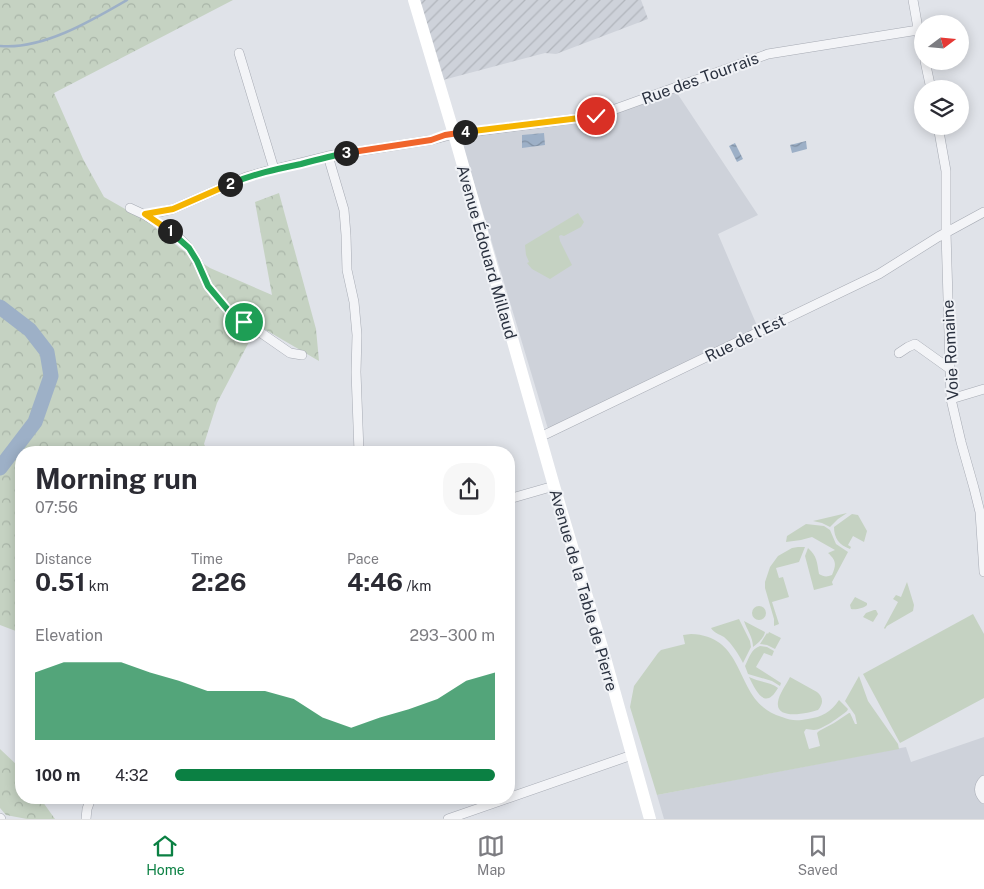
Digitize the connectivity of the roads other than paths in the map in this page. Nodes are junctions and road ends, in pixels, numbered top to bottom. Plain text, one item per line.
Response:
1 (414, 0) edge
2 (913, 0) edge
3 (916, 15) edge
4 (914, 31) edge
5 (239, 53) dead end
6 (454, 134) junction
7 (940, 135) edge
8 (328, 156) junction
9 (271, 170) junction
10 (130, 208) dead end
11 (984, 212) edge
12 (145, 214) junction
13 (946, 232) junction
14 (900, 353) dead end
15 (302, 355) dead end
16 (518, 360) joint
17 (950, 369) junction
18 (984, 388) edge
19 (951, 399) junction
20 (540, 437) junction
21 (359, 446) edge
22 (554, 486) junction
23 (515, 497) edge
24 (983, 534) edge
25 (984, 572) edge
26 (632, 755) junction
27 (984, 780) edge
28 (515, 796) edge
29 (984, 799) edge
30 (89, 804) edge
31 (491, 804) edge
32 (86, 819) edge
33 (448, 819) edge
34 (650, 819) edge

1 - 6 main road, Avenue Édouard Millaud
2 - 3 street
4 - 6 street, Rue des Tourrais
5 - 9 street
6 - 8 street, Rue des Tourrais
6 - 16 main road, Avenue Édouard Millaud
7 - 13 street, Voie Romaine
8 - 9 street, Rue des Tourrais
8 - 21 street
9 - 12 street, Rue des Tourrais
10 - 12 street
11 - 13 street, Rue de l'Est
12 - 15 street
13 - 17 street, Voie Romaine
13 - 20 street, Rue de l'Est
14 - 17 street
16 - 20 main road, Avenue de la Table de Pierre
17 - 19 street, Voie Romaine
18 - 19 street
19 - 24 street, Voie Romaine
20 - 22 main road, Avenue de la Table de Pierre
22 - 23 street
22 - 26 main road, Avenue de la Table de Pierre
24 - 25 street, Voie Romaine
26 - 28 street
26 - 34 main road, Avenue de la Table de Pierre
27 - 29 street
30 - 32 street
31 - 33 street

